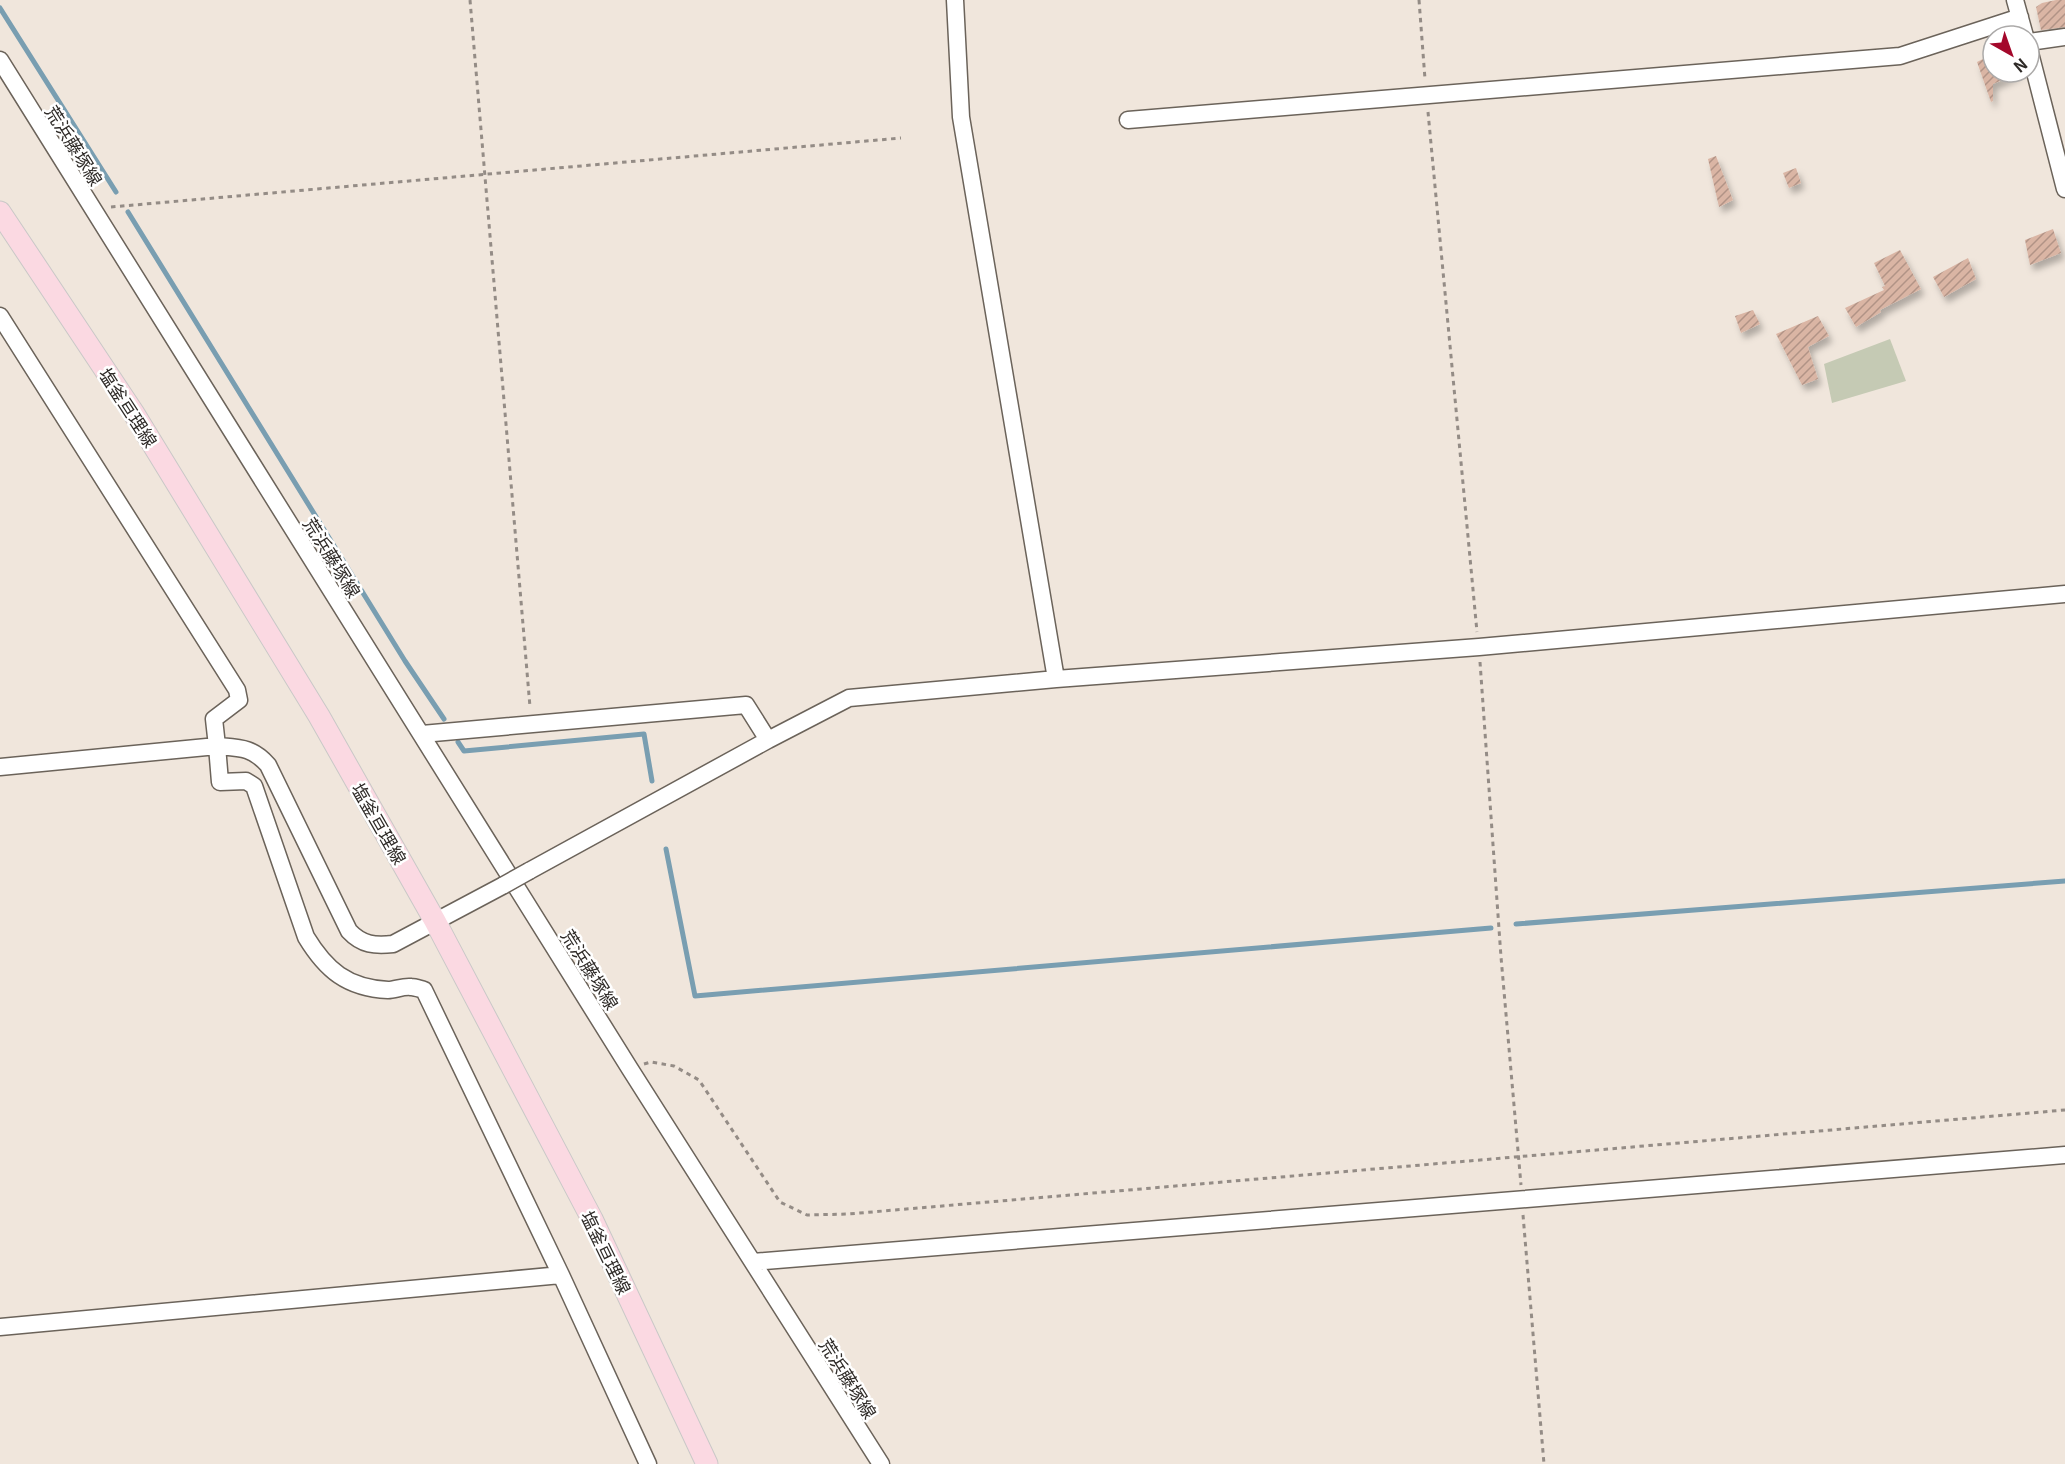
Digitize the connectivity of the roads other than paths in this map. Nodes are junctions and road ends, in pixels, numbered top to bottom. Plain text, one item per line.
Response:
1 (955, 0) edge
2 (2015, 0) edge
3 (2020, 17) junction
4 (2022, 24) edge
5 (2065, 37) edge
6 (2041, 40) edge
7 (0, 60) edge
8 (2038, 84) edge
9 (1128, 120) dead end
10 (2065, 189) edge
11 (0, 212) edge
12 (0, 316) edge
13 (2065, 594) edge
14 (1056, 679) junction
15 (422, 734) junction
16 (768, 740) junction
17 (217, 746) junction
18 (0, 766) edge
19 (435, 921) junction
20 (2065, 1155) edge
21 (753, 1263) junction
22 (561, 1275) junction
23 (0, 1327) edge
24 (648, 1464) edge
25 (707, 1464) edge
26 (881, 1464) edge

1 - 14 street
2 - 3 street
3 - 4 street
3 - 9 street
5 - 6 street
7 - 15 street, 荒浜藤塚線
8 - 10 street
11 - 19 main road, 塩釜亘理線
12 - 17 street
13 - 14 street
14 - 16 street
15 - 16 street
15 - 21 street, 荒浜藤塚線
16 - 19 street, bridge
17 - 18 street
17 - 19 street
17 - 22 street
19 - 25 main road, 塩釜亘理線
20 - 21 street
21 - 26 street, 荒浜藤塚線
22 - 23 street
22 - 24 street

